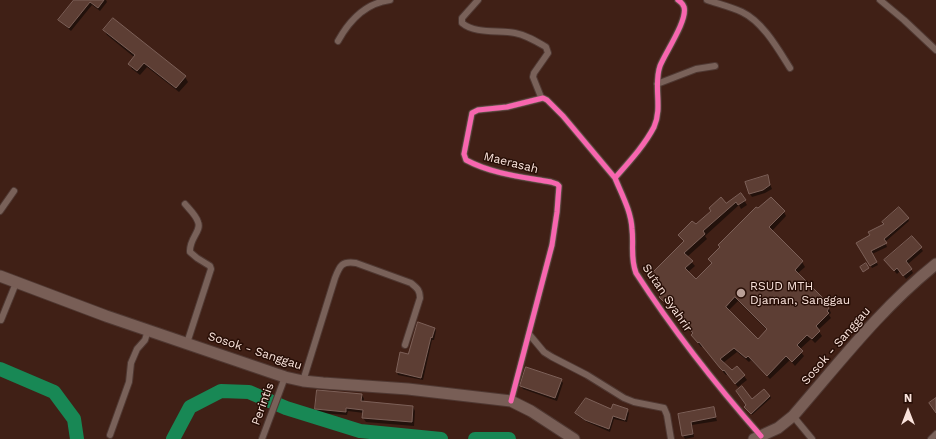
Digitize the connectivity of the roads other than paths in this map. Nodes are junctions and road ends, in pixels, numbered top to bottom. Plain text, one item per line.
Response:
1 (390, 0) edge
2 (478, 0) edge
3 (678, 0) edge
4 (707, 0) edge
5 (880, 0) edge
6 (376, 1) edge
7 (338, 41) dead end
8 (936, 50) edge
9 (715, 66) dead end
10 (790, 68) dead end
11 (657, 84) junction
12 (541, 97) junction
13 (615, 178) junction
14 (14, 191) dead end
15 (185, 204) dead end
16 (0, 211) edge
17 (936, 264) edge
18 (0, 276) edge
19 (16, 283) junction
20 (2, 320) dead end
21 (148, 330) junction
22 (529, 334) junction
23 (187, 343) junction
24 (405, 345) dead end
25 (285, 376) junction
26 (303, 381) junction
27 (511, 401) junction
28 (792, 416) junction
29 (936, 434) edge
30 (110, 435) dead end
31 (758, 438) edge
32 (262, 439) edge
33 (574, 439) edge
34 (671, 439) edge
35 (812, 439) edge
36 (931, 439) edge

1 - 6 street
2 - 12 street
3 - 11 street
4 - 10 street
5 - 8 street
6 - 7 street
9 - 11 street
11 - 13 street
12 - 13 street
12 - 22 street, Maerasah
13 - 31 street, Sutan Syahrir
14 - 16 street
15 - 23 street
17 - 28 highway, Sosok - Sanggau
18 - 19 highway, Sosok - Sanggau
19 - 20 street
19 - 21 highway, Sosok - Sanggau
21 - 23 highway, Sosok - Sanggau
21 - 30 street
22 - 27 street, Maerasah
22 - 34 street
23 - 25 highway, Sosok - Sanggau
24 - 26 street
25 - 26 highway, Sosok - Sanggau
25 - 32 street, Perintis
26 - 27 highway, Sosok - Sanggau
27 - 33 highway, Sosok - Sanggau
28 - 31 highway, Sosok - Sanggau
28 - 35 street
29 - 36 street

